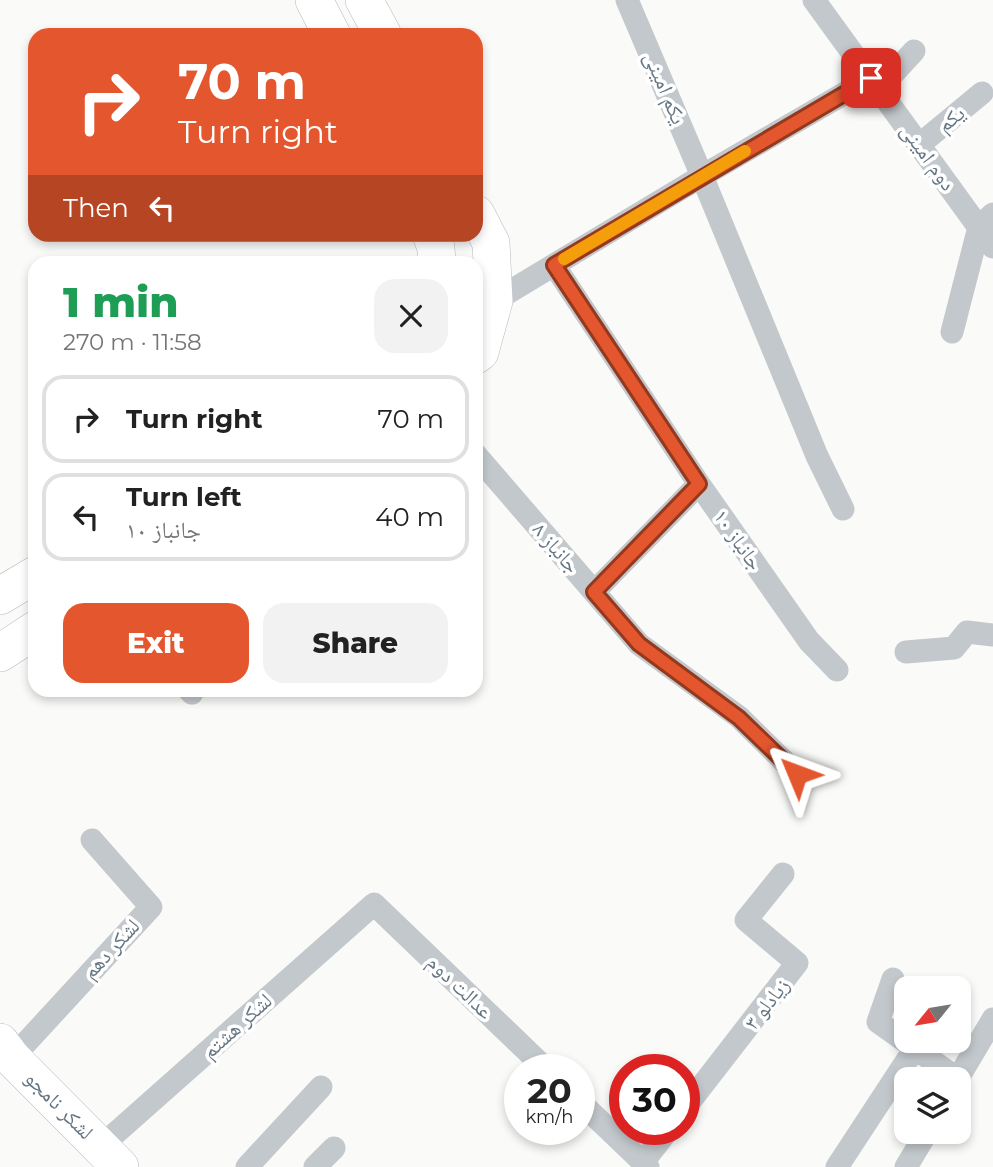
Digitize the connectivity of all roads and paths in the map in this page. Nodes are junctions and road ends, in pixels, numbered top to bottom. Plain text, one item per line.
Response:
1 (314, 0) edge
2 (365, 0) edge
3 (626, 0) edge
4 (814, 0) edge
5 (328, 28) edge
6 (379, 28) edge
7 (914, 51) dead end
8 (875, 84) junction
9 (982, 93) dead end
10 (919, 145) junction
11 (702, 176) junction
12 (986, 221) edge
13 (483, 228) edge
14 (993, 247) edge
15 (554, 265) junction
16 (494, 301) junction
17 (952, 332) dead end
18 (483, 341) edge
19 (483, 463) edge
20 (699, 484) junction
21 (843, 509) dead end
22 (28, 579) edge
23 (594, 592) junction
24 (0, 596) edge
25 (28, 635) edge
26 (993, 635) edge
27 (906, 652) dead end
28 (0, 653) edge
29 (836, 670) dead end
30 (797, 774) dead end
31 (92, 839) dead end
32 (783, 874) dead end
33 (374, 904) joint
34 (893, 979) dead end
35 (993, 1019) edge
36 (894, 1033) edge
37 (4, 1050) edge
38 (530, 1054) edge
39 (911, 1054) edge
40 (923, 1054) edge
41 (941, 1067) edge
42 (965, 1067) edge
43 (321, 1087) dead end
44 (700, 1088) edge
45 (595, 1116) edge
46 (920, 1144) edge
47 (658, 1145) edge
48 (334, 1147) dead end
49 (110, 1157) edge
50 (646, 1164) edge
51 (247, 1167) edge
52 (315, 1167) edge
53 (837, 1167) edge
54 (906, 1167) edge

1 - 5 main road
2 - 6 main road
3 - 11 street, یکم امینی
4 - 8 street, دوم امینی
7 - 8 street
8 - 10 street, دوم امینی
8 - 11 street
9 - 10 street, یکم
10 - 12 street, دوم امینی
11 - 15 street
11 - 21 street, یکم امینی
12 - 14 street, دوم امینی
12 - 17 street
13 - 16 main road
15 - 16 street
15 - 20 street, ۱۰ جانباز
16 - 18 main road
19 - 23 street, جانباز ۸
20 - 23 street
20 - 29 street, ۱۰ جانباز
22 - 24 main road
23 - 30 street, جانباز ۸
25 - 28 main road
26 - 27 street
31 - 37 street, لشکر دهم
32 - 44 street, زیادلو ۳
33 - 38 street, عدالت دوم
33 - 49 street, لشکر هشتم
34 - 36 street
35 - 42 street
37 - 49 main road, لشکر نامجو
39 - 53 street
40 - 41 street
43 - 51 street
45 - 50 street
46 - 54 street
47 - 50 street
48 - 52 street

